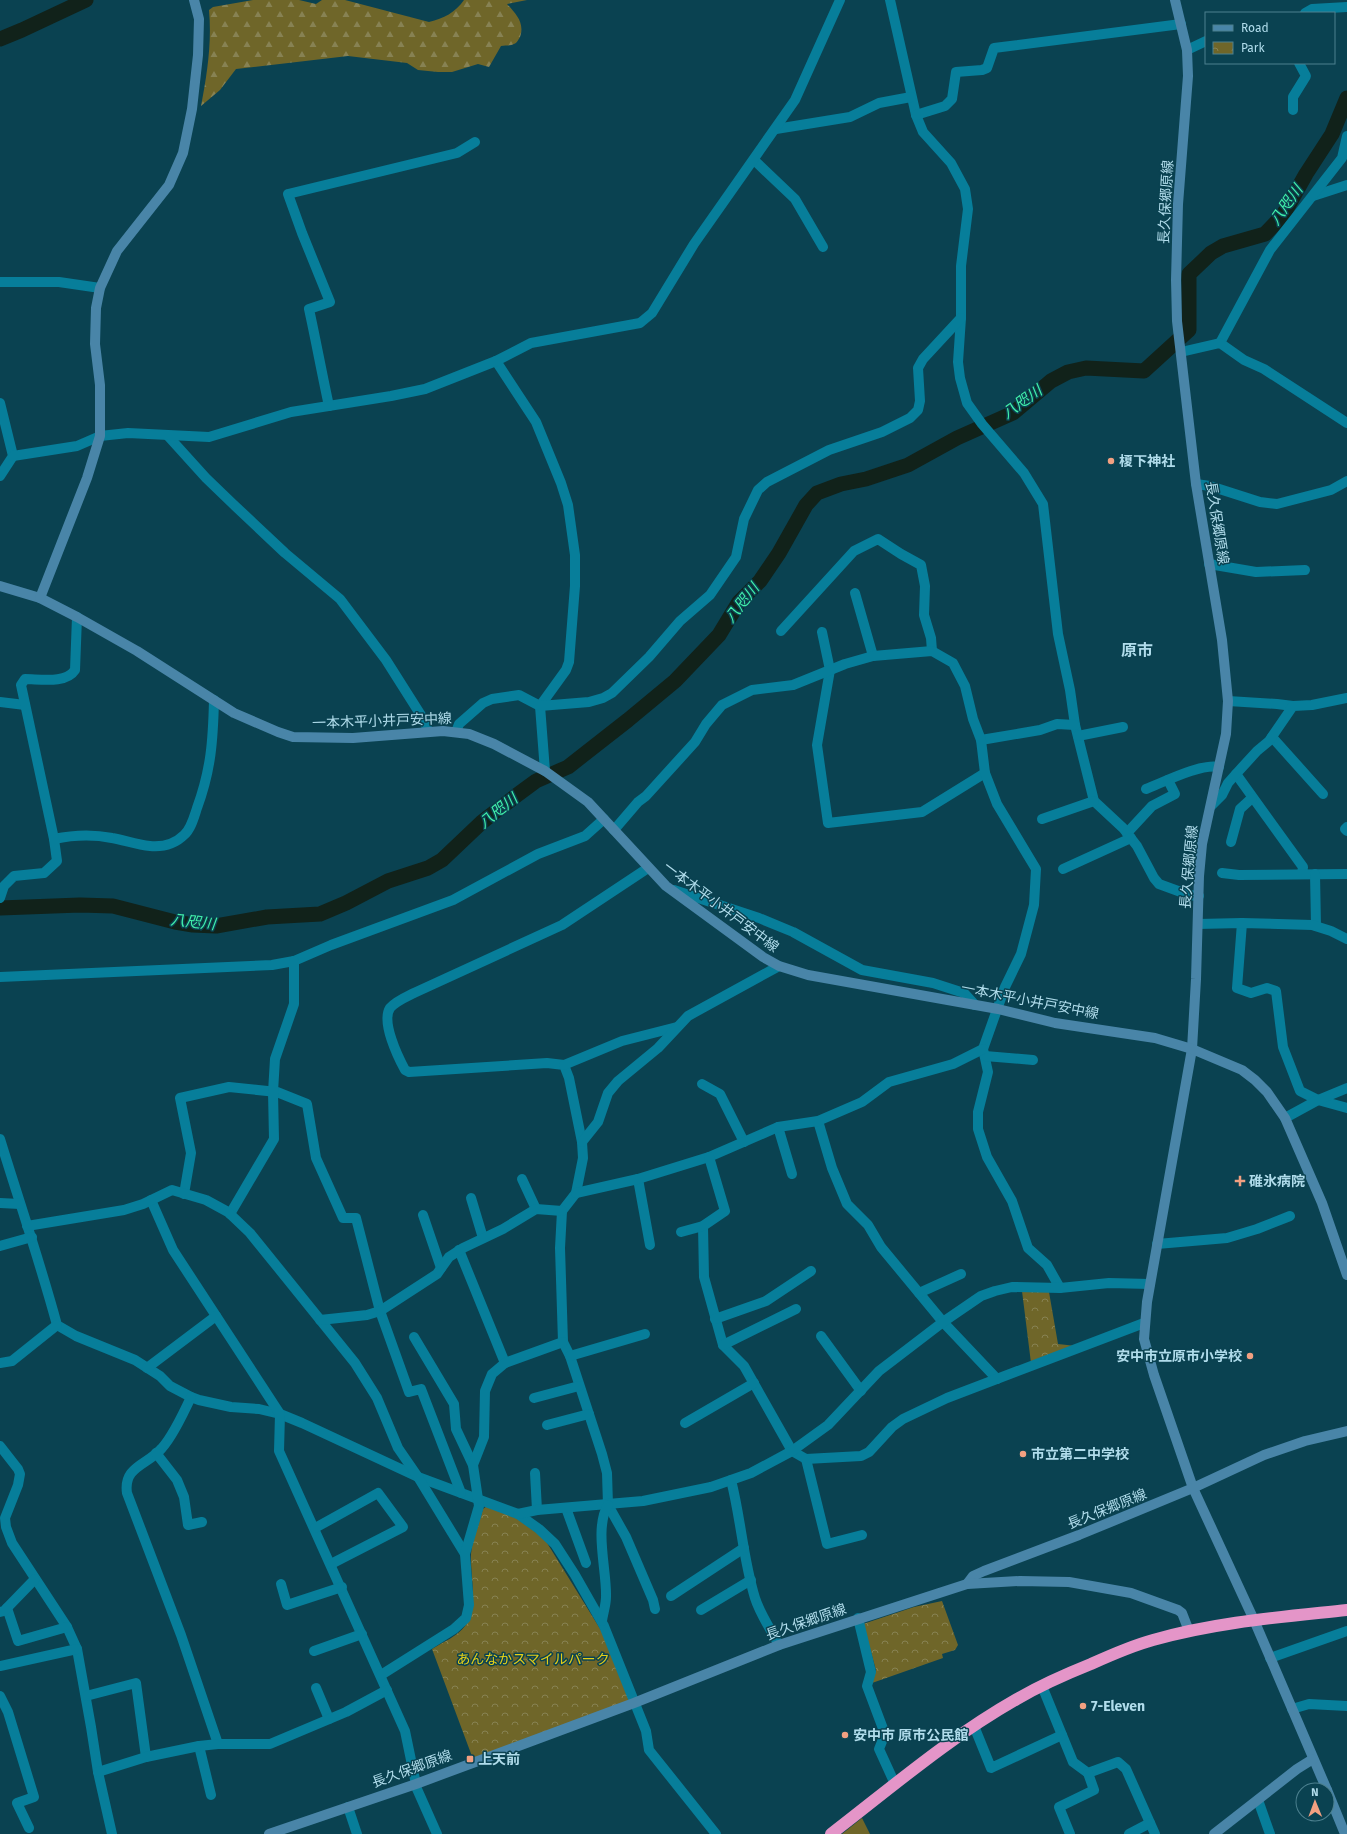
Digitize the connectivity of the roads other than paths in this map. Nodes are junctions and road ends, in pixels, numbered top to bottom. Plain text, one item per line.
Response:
1 (194, 0) edge
2 (840, 0) edge
3 (890, 0) edge
4 (1175, 0) edge
5 (1347, 7) edge
6 (1307, 12) edge
7 (1181, 24) junction
8 (1205, 41) edge
9 (1187, 50) junction
10 (1299, 64) edge
11 (911, 97) junction
12 (1293, 110) dead end
13 (916, 115) junction
14 (776, 129) junction
15 (1347, 136) edge
16 (475, 142) dead end
17 (754, 160) junction
18 (1347, 185) edge
19 (1313, 196) junction
20 (823, 247) dead end
21 (0, 282) edge
22 (100, 288) junction
23 (961, 318) junction
24 (1220, 343) junction
25 (1181, 352) junction
26 (496, 361) junction
27 (0, 403) edge
28 (329, 406) junction
29 (1347, 423) edge
30 (100, 436) junction
31 (168, 436) junction
32 (13, 456) junction
33 (0, 476) edge
34 (1347, 481) edge
35 (1196, 484) junction
36 (1209, 564) junction
37 (1305, 570) dead end
38 (0, 586) edge
39 (856, 593) dead end
40 (40, 598) junction
41 (77, 616) junction
42 (781, 631) dead end
43 (822, 632) dead end
44 (932, 651) junction
45 (873, 656) junction
46 (830, 670) junction
47 (1347, 698) edge
48 (214, 700) junction
49 (1228, 701) junction
50 (0, 702) edge
51 (25, 705) junction
52 (540, 706) junction
53 (1293, 706) junction
54 (1075, 725) junction
55 (1123, 727) dead end
56 (428, 731) junction
57 (456, 732) junction
58 (1078, 736) junction
59 (1272, 737) junction
60 (981, 740) junction
61 (1219, 767) junction
62 (545, 771) junction
63 (985, 773) junction
64 (1236, 774) junction
65 (1168, 780) junction
66 (1146, 789) dead end
67 (1323, 794) dead end
68 (1252, 798) junction
69 (1094, 801) junction
70 (1211, 806) junction
71 (1042, 818) dead end
72 (604, 819) junction
73 (1347, 826) edge
74 (614, 830) junction
75 (1347, 831) edge
76 (1129, 836) junction
77 (54, 839) junction
78 (1231, 842) dead end
79 (648, 868) junction
80 (1063, 869) dead end
81 (1222, 873) dead end
82 (1302, 874) junction
83 (1315, 874) junction
84 (1347, 874) edge
85 (670, 889) junction
86 (1199, 896) junction
87 (0, 898) edge
88 (1242, 923) junction
89 (1198, 924) junction
90 (1316, 926) junction
91 (1347, 938) edge
92 (294, 961) junction
93 (779, 966) junction
94 (0, 977) edge
95 (975, 1004) junction
96 (998, 1009) junction
97 (677, 1027) junction
98 (1192, 1049) junction
99 (984, 1052) junction
100 (1033, 1060) dead end
101 (564, 1065) junction
102 (702, 1084) dead end
103 (1347, 1088) edge
104 (273, 1092) junction
105 (1318, 1100) junction
106 (1347, 1108) edge
107 (1285, 1118) junction
108 (818, 1121) junction
109 (778, 1127) junction
110 (0, 1139) edge
111 (582, 1142) junction
112 (744, 1142) junction
113 (710, 1157) junction
114 (792, 1174) dead end
115 (638, 1179) junction
116 (522, 1180) dead end
117 (576, 1193) junction
118 (184, 1194) junction
119 (471, 1198) dead end
120 (151, 1200) junction
121 (0, 1203) edge
122 (20, 1204) junction
123 (536, 1209) junction
124 (562, 1211) junction
125 (230, 1214) junction
126 (423, 1215) dead end
127 (1290, 1216) dead end
128 (27, 1226) junction
129 (703, 1226) junction
130 (681, 1232) dead end
131 (32, 1237) junction
132 (483, 1238) junction
133 (1157, 1244) junction
134 (650, 1245) dead end
135 (0, 1246) edge
136 (459, 1250) junction
137 (441, 1268) junction
138 (811, 1271) dead end
139 (961, 1274) dead end
140 (1347, 1275) edge
141 (1150, 1284) junction
142 (1060, 1288) junction
143 (919, 1293) junction
144 (796, 1309) dead end
145 (380, 1311) junction
146 (216, 1316) junction
147 (715, 1318) junction
148 (320, 1320) junction
149 (943, 1322) junction
150 (1144, 1323) junction
151 (57, 1325) junction
152 (645, 1334) dead end
153 (821, 1336) dead end
154 (414, 1337) dead end
155 (563, 1342) junction
156 (723, 1345) junction
157 (570, 1356) junction
158 (0, 1363) edge
159 (505, 1364) junction
160 (147, 1368) junction
161 (997, 1379) junction
162 (754, 1383) junction
163 (580, 1386) junction
164 (861, 1391) junction
165 (191, 1397) junction
166 (534, 1398) dead end
167 (280, 1414) junction
168 (589, 1414) junction
169 (685, 1423) dead end
170 (547, 1425) dead end
171 (1347, 1431) edge
172 (0, 1446) edge
173 (792, 1451) junction
174 (156, 1453) junction
175 (806, 1459) junction
176 (472, 1465) junction
177 (535, 1473) dead end
178 (418, 1477) junction
179 (731, 1480) junction
180 (1193, 1488) junction
181 (461, 1493) junction
182 (478, 1498) junction
183 (608, 1505) junction
184 (566, 1508) junction
185 (537, 1510) junction
186 (518, 1514) junction
187 (202, 1522) dead end
188 (314, 1528) junction
189 (862, 1535) dead end
190 (744, 1548) junction
191 (465, 1554) junction
192 (331, 1564) junction
193 (586, 1564) dead end
194 (35, 1579) junction
195 (751, 1580) junction
196 (280, 1584) dead end
197 (967, 1584) junction
198 (342, 1587) junction
199 (671, 1596) dead end
200 (655, 1609) dead end
201 (4, 1610) edge
202 (701, 1610) dead end
203 (1347, 1610) edge
204 (858, 1618) junction
205 (1254, 1620) junction
206 (602, 1621) junction
207 (67, 1627) junction
208 (1189, 1631) junction
209 (1347, 1631) edge
210 (362, 1634) junction
211 (779, 1645) junction
212 (77, 1649) junction
213 (314, 1651) dead end
214 (1270, 1658) junction
215 (0, 1666) edge
216 (380, 1675) junction
217 (1042, 1686) junction
218 (316, 1688) dead end
219 (387, 1690) junction
220 (0, 1696) edge
221 (86, 1696) junction
222 (634, 1703) junction
223 (1347, 1706) edge
224 (1292, 1709) junction
225 (329, 1719) junction
226 (974, 1726) junction
227 (1062, 1735) junction
228 (218, 1744) junction
229 (199, 1746) junction
230 (146, 1757) junction
231 (1313, 1759) junction
232 (98, 1772) junction
233 (1088, 1773) junction
234 (1323, 1782) edge
235 (416, 1784) junction
236 (896, 1784) junction
237 (211, 1795) dead end
238 (1258, 1800) junction
239 (348, 1807) junction
240 (1335, 1810) edge
241 (1150, 1823) junction
242 (29, 1828) dead end
243 (112, 1834) edge
244 (269, 1834) edge
245 (357, 1834) edge
246 (437, 1834) edge
247 (716, 1834) edge
248 (831, 1834) edge
249 (1070, 1834) edge
250 (1129, 1834) edge
251 (1155, 1834) edge
252 (1214, 1834) edge
253 (1270, 1834) edge
254 (1345, 1834) edge

1 - 22 main road
2 - 14 street
3 - 11 street
4 - 7 main road, 長久保郷原線
5 - 6 street
7 - 9 main road, 長久保郷原線
7 - 13 street
8 - 9 street
9 - 25 main road, 長久保郷原線
10 - 12 street
11 - 13 street
11 - 14 street
13 - 23 street
14 - 17 street
15 - 19 street
16 - 28 street
17 - 20 street
17 - 26 street
18 - 19 street
19 - 24 street
21 - 22 street
22 - 30 main road
23 - 52 street
23 - 54 street
24 - 25 street
24 - 29 street
25 - 35 main road, 長久保郷原線
26 - 28 street
26 - 52 street
27 - 32 street
28 - 31 street
30 - 31 street
30 - 32 street
30 - 40 main road
31 - 56 street
32 - 33 street
34 - 35 street
35 - 36 main road, 長久保郷原線
36 - 37 street
36 - 49 main road, 長久保郷原線
38 - 40 main road, 一本木平小井戸安中線
39 - 45 street
40 - 41 main road, 一本木平小井戸安中線
41 - 48 main road, 一本木平小井戸安中線
41 - 51 street
42 - 44 street
43 - 46 street
44 - 45 street
44 - 60 street
45 - 46 street
46 - 63 street
46 - 74 street
47 - 53 street
48 - 56 main road, 一本木平小井戸安中線
48 - 77 street
49 - 53 street
49 - 61 main road, 長久保郷原線
50 - 51 street
51 - 77 street
52 - 57 street
52 - 62 street
53 - 59 street
54 - 58 street
54 - 60 street
55 - 58 street
56 - 57 main road, 一本木平小井戸安中線
57 - 62 main road, 一本木平小井戸安中線
58 - 69 street
59 - 64 street
59 - 67 street
60 - 63 street
61 - 65 street
61 - 70 main road, 長久保郷原線
62 - 72 main road, 一本木平小井戸安中線
63 - 96 street
64 - 68 street
64 - 70 street
65 - 66 street
65 - 76 street
68 - 78 street
68 - 82 street
69 - 71 street
69 - 76 street
70 - 86 main road, 長久保郷原線
72 - 74 main road, 一本木平小井戸安中線
72 - 92 street
73 - 75 street
74 - 79 main road, 一本木平小井戸安中線
76 - 80 street
76 - 86 street
77 - 87 street
79 - 85 main road, 一本木平小井戸安中線
79 - 101 street
81 - 82 street
82 - 83 street
83 - 84 street
83 - 90 street
85 - 93 main road, 一本木平小井戸安中線
85 - 95 street
86 - 89 main road, 長久保郷原線
88 - 89 street
88 - 90 street
88 - 105 street
89 - 98 main road, 長久保郷原線
90 - 91 street
92 - 94 street
92 - 104 street
93 - 95 main road, 一本木平小井戸安中線
93 - 97 street
95 - 96 main road, 一本木平小井戸安中線
96 - 98 main road, 一本木平小井戸安中線
96 - 99 street
97 - 101 street
97 - 111 street
98 - 107 main road, 一本木平小井戸安中線
98 - 133 main road, 長久保郷原線
99 - 100 street
99 - 108 street
99 - 142 street
101 - 111 street
102 - 112 street
103 - 105 street
104 - 118 street
104 - 125 street
104 - 145 street
105 - 106 street
105 - 107 street
107 - 140 main road, 一本木平小井戸安中線
108 - 109 street
108 - 143 street
109 - 112 street
109 - 114 street
110 - 122 street
111 - 117 street
112 - 113 street
113 - 115 street
113 - 129 street
115 - 117 street
115 - 134 street
116 - 123 street
117 - 124 street
118 - 120 street
118 - 125 street
119 - 132 street
120 - 128 street
120 - 146 street
121 - 122 street
122 - 128 street
123 - 124 street
123 - 132 street
124 - 155 street
125 - 148 street
126 - 137 street
127 - 133 street
128 - 131 street
129 - 130 street
129 - 147 street
131 - 135 street
131 - 151 street
132 - 136 street
133 - 141 main road, 長久保郷原線
136 - 137 street
136 - 159 street
137 - 145 street
138 - 147 street
139 - 143 street
141 - 142 street
141 - 150 main road, 長久保郷原線
142 - 149 street
143 - 149 street
144 - 156 street
145 - 148 street
145 - 181 street
146 - 160 street
146 - 167 street
147 - 156 street
148 - 178 street
149 - 161 street
149 - 164 street
150 - 161 street
150 - 180 main road, 長久保郷原線
151 - 158 street
151 - 160 street
152 - 157 street
153 - 164 street
154 - 176 street
155 - 157 street
155 - 159 street
156 - 162 street
157 - 163 street
159 - 176 street
160 - 165 street
161 - 175 street
162 - 169 street
162 - 173 street
163 - 166 street
163 - 168 street
164 - 173 street
165 - 167 street
165 - 174 street
167 - 178 street
167 - 188 street
168 - 170 street
168 - 183 street
171 - 180 main road, 長久保郷原線
172 - 194 street
173 - 175 street
173 - 179 street
174 - 187 street
174 - 228 street
175 - 189 street
176 - 182 street
177 - 185 street
178 - 181 street
178 - 191 street
179 - 183 street
179 - 190 street
180 - 197 main road, 長久保郷原線
180 - 205 main road, 長久保郷原線
181 - 182 street
182 - 186 street
182 - 191 street
183 - 184 street
183 - 200 street
183 - 206 street
184 - 185 street
184 - 193 street
185 - 186 street
186 - 206 street
188 - 192 street
188 - 192 street
190 - 195 street
190 - 199 street
191 - 216 street
192 - 198 street
194 - 201 street
194 - 207 street
195 - 202 street
195 - 211 street
196 - 198 street
197 - 204 main road, 長久保郷原線
197 - 208 main road
198 - 210 street
201 - 207 street
203 - 205 highway
204 - 211 main road, 長久保郷原線
204 - 236 street
205 - 208 highway
205 - 214 main road, 長久保郷原線
206 - 222 street
207 - 212 street
208 - 217 highway
209 - 214 street
210 - 213 street
210 - 216 street
211 - 222 main road, 長久保郷原線
212 - 215 street
212 - 221 street
214 - 224 main road, 長久保郷原線
216 - 219 street
217 - 226 highway
217 - 227 street
218 - 225 street
219 - 225 street
219 - 235 street
220 - 242 street
221 - 230 street
221 - 232 street
222 - 235 main road, 長久保郷原線
222 - 247 street
223 - 224 street
224 - 231 main road, 長久保郷原線
225 - 228 street
226 - 227 street
226 - 236 highway
227 - 233 street
228 - 229 street
229 - 230 street
229 - 237 street
230 - 232 street
231 - 234 main road, 長久保郷原線
231 - 238 main road
232 - 243 street
233 - 241 street
233 - 249 street
235 - 239 main road, 長久保郷原線
235 - 246 street
236 - 248 highway
238 - 252 main road
238 - 253 street
239 - 244 main road, 長久保郷原線
239 - 245 street
240 - 254 main road, 長久保郷原線
241 - 250 street
241 - 251 street

